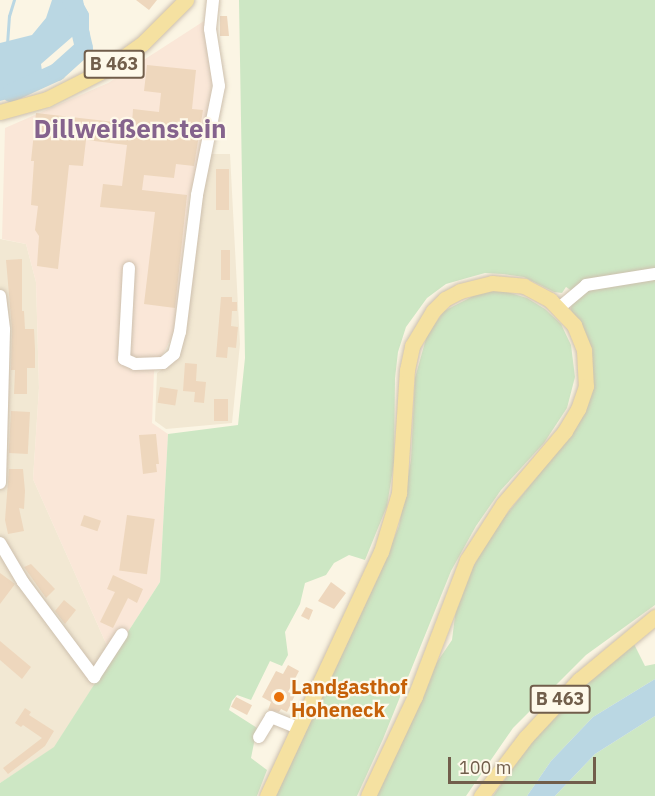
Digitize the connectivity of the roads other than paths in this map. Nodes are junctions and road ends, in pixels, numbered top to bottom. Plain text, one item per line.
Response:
1 (186, 0) edge
2 (213, 0) edge
3 (0, 112) edge
4 (129, 268) dead end
5 (655, 274) edge
6 (0, 296) edge
7 (559, 308) junction
8 (0, 483) edge
9 (0, 543) edge
10 (655, 617) edge
11 (122, 634) dead end
12 (298, 729) junction
13 (259, 737) dead end
14 (267, 796) edge
15 (368, 796) edge
16 (481, 796) edge

1 - 3 main road, B 463
2 - 4 street
5 - 7 street
6 - 8 street
7 - 12 main road
7 - 15 main road
9 - 11 street
10 - 16 main road, B 463
12 - 13 street
12 - 14 main road

